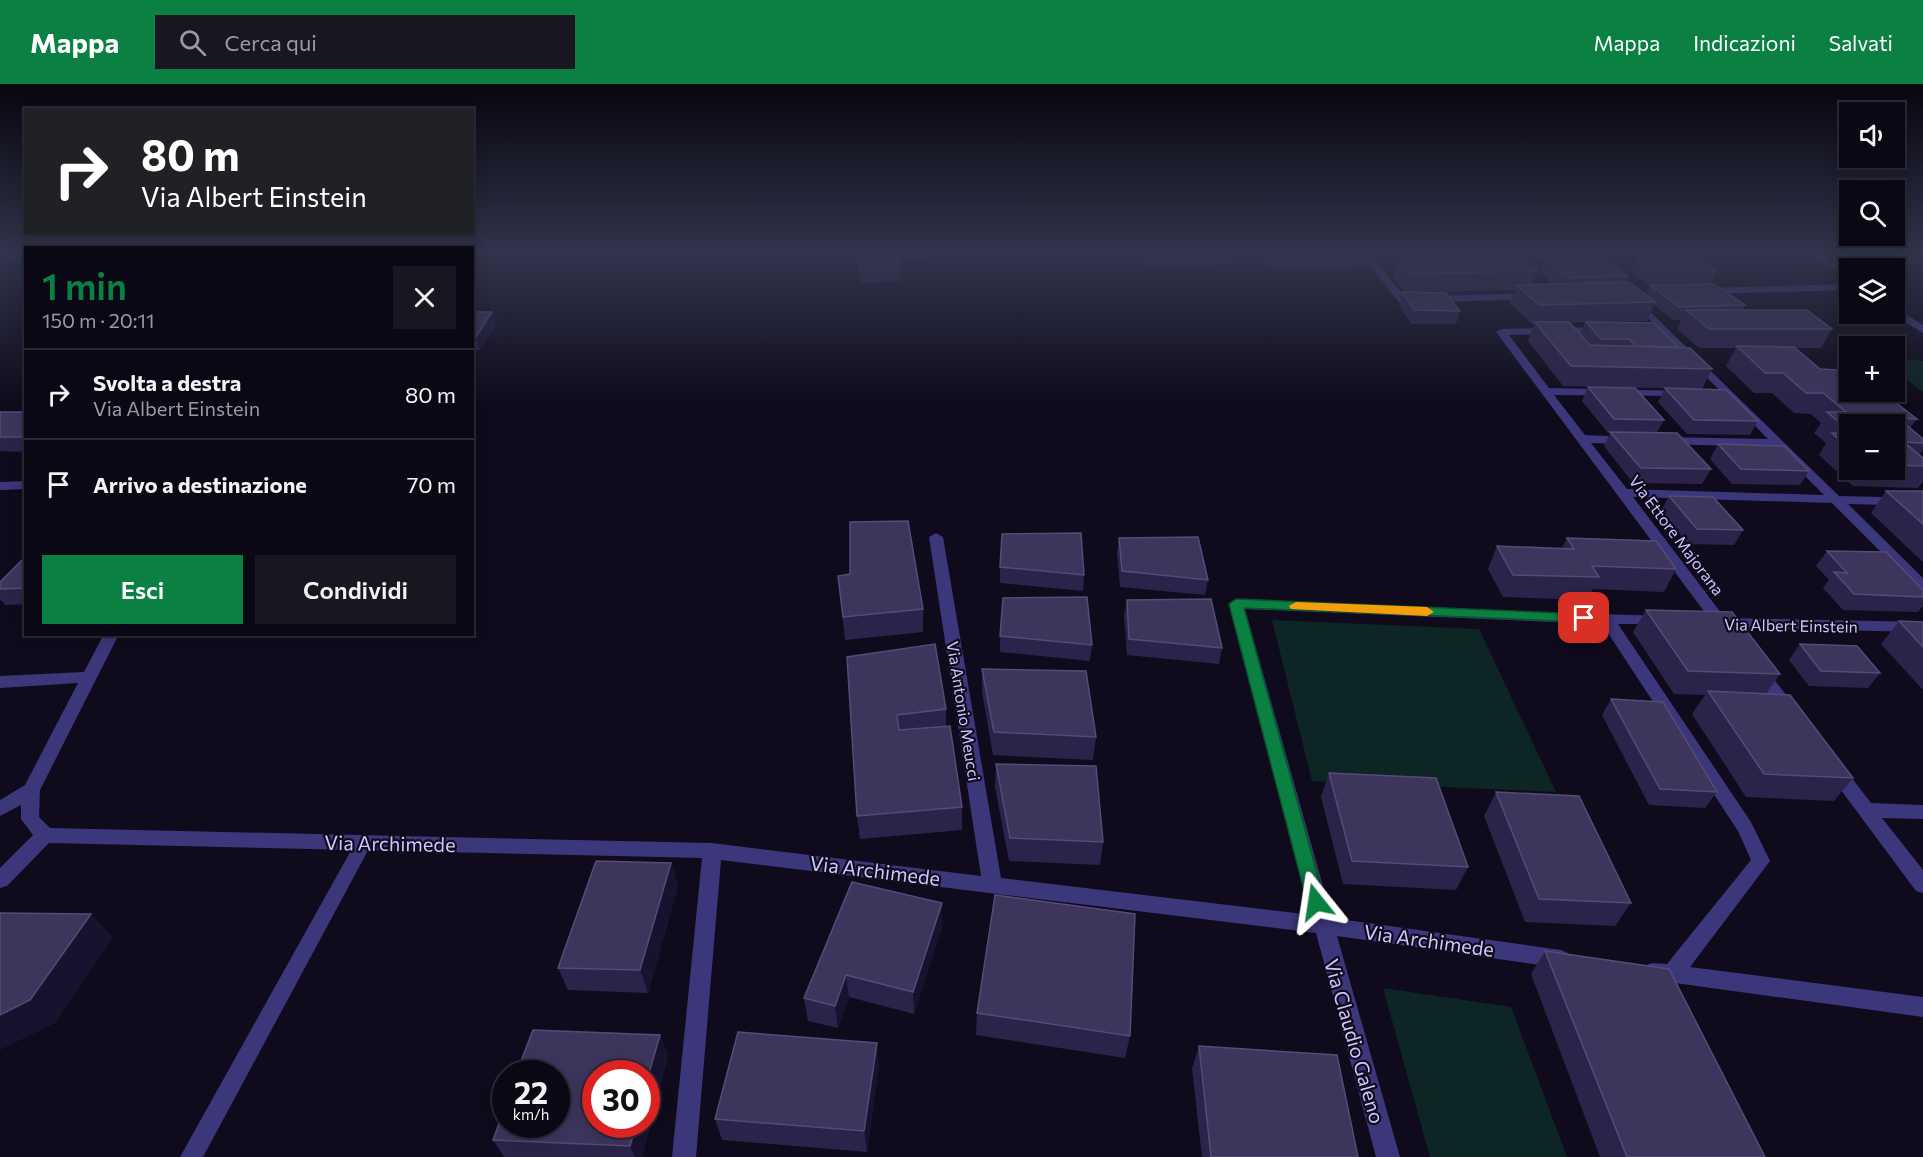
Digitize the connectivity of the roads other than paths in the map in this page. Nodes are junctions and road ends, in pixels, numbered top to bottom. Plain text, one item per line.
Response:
1 (1638, 304) edge
2 (1905, 318) edge
3 (1637, 327) edge
4 (1659, 327) junction
5 (1614, 328) edge
6 (1923, 330) edge
7 (1546, 391) junction
8 (1693, 393) edge
9 (1582, 439) junction
10 (1778, 442) junction
11 (0, 486) edge
12 (24, 486) edge
13 (1622, 493) junction
14 (1835, 500) junction
15 (1923, 502) edge
16 (936, 537) dead end
17 (1923, 586) edge
18 (1607, 619) junction
19 (1676, 622) edge
20 (1699, 622) edge
21 (1722, 623) junction
22 (1923, 627) edge
23 (111, 636) edge
24 (1736, 642) edge
25 (1751, 661) edge
26 (90, 677) junction
27 (0, 682) edge
28 (1802, 726) edge
29 (1823, 754) edge
30 (32, 790) junction
31 (0, 809) edge
32 (1867, 810) junction
33 (1923, 812) edge
34 (45, 835) junction
35 (364, 843) junction
36 (712, 851) junction
37 (0, 880) edge
38 (992, 884) junction
39 (1923, 885) edge
40 (1322, 925) junction
41 (1579, 961) edge
42 (1637, 969) edge
43 (1672, 974) junction
44 (1923, 1007) edge
45 (191, 1157) edge
46 (684, 1157) edge
47 (1388, 1157) edge

1 - 4 street
2 - 6 street
3 - 4 street
4 - 10 street
5 - 7 street, Via Ettore Majorana
7 - 8 street
7 - 9 street, Via Ettore Majorana
9 - 10 street
9 - 13 street, Via Ettore Majorana
10 - 14 street
11 - 12 street
13 - 14 street
13 - 21 street, Via Ettore Majorana
14 - 15 street
14 - 17 street
16 - 38 street, Via Antonio Meucci
18 - 19 street
18 - 40 street
18 - 43 street
20 - 21 street, Via Albert Einstein
21 - 22 street, Via Albert Einstein
21 - 24 street, Via Ettore Majorana
23 - 26 street
25 - 28 street
26 - 27 street
26 - 30 street
29 - 32 street
30 - 31 street
30 - 34 street
32 - 33 street
32 - 39 street
34 - 35 street, Via Archimede
34 - 37 street
35 - 36 street, Via Archimede
35 - 45 lane
36 - 38 street, Via Archimede
36 - 46 street
38 - 40 street, Via Archimede
40 - 41 street, Via Archimede
40 - 47 street, Via Claudio Galeno
42 - 43 street
43 - 44 street

